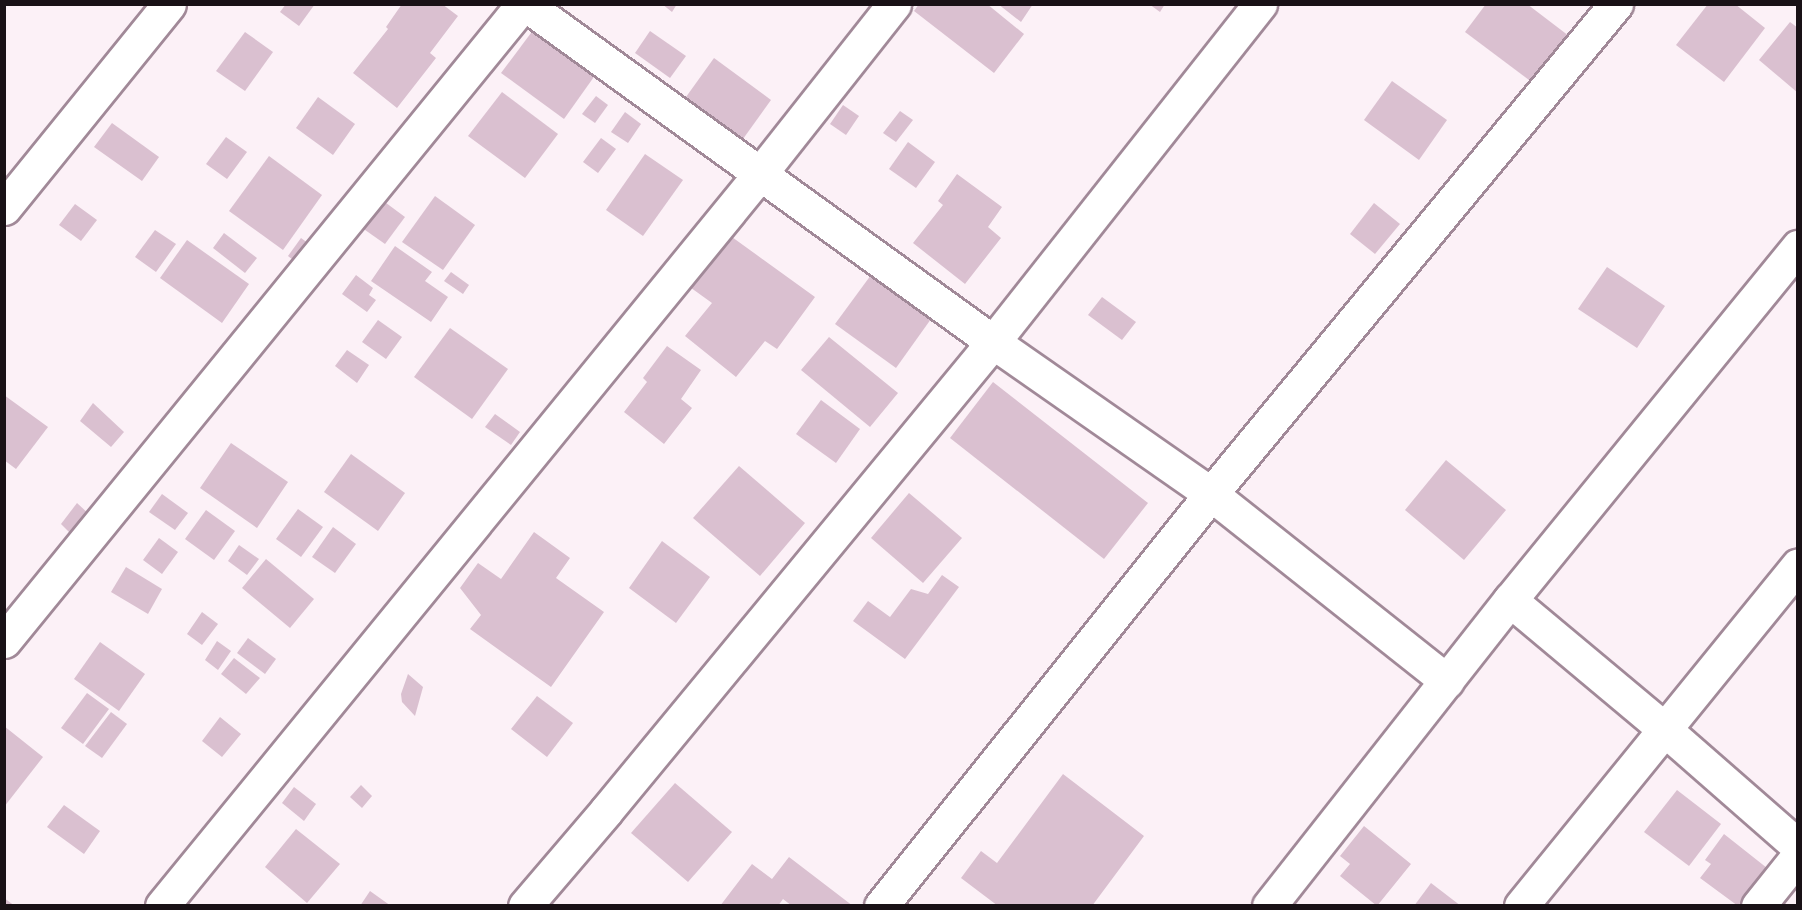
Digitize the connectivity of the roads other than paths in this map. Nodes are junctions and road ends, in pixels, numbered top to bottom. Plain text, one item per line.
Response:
1 (169, 4) edge
2 (524, 4) edge
3 (894, 4) edge
4 (1260, 4) edge
5 (1616, 4) edge
6 (759, 175) junction
7 (4, 208) edge
8 (1797, 247) edge
9 (993, 342) junction
10 (1211, 494) junction
11 (1797, 565) edge
12 (1510, 600) junction
13 (4, 641) edge
14 (1447, 681) junction
15 (1663, 728) junction
16 (1797, 846) edge
17 (1797, 856) edge
18 (162, 906) edge
19 (525, 906) edge
20 (881, 906) edge
21 (1269, 906) edge
22 (1521, 906) edge
23 (1758, 906) edge

1 - 7 street
2 - 6 street
2 - 13 street
3 - 6 street
4 - 9 street
5 - 10 street
6 - 9 street
6 - 18 street
8 - 12 street
9 - 10 street
9 - 19 street
10 - 14 street
10 - 20 street
11 - 15 street
12 - 14 street
12 - 15 street
14 - 21 street
15 - 16 street
15 - 22 street
17 - 23 street

